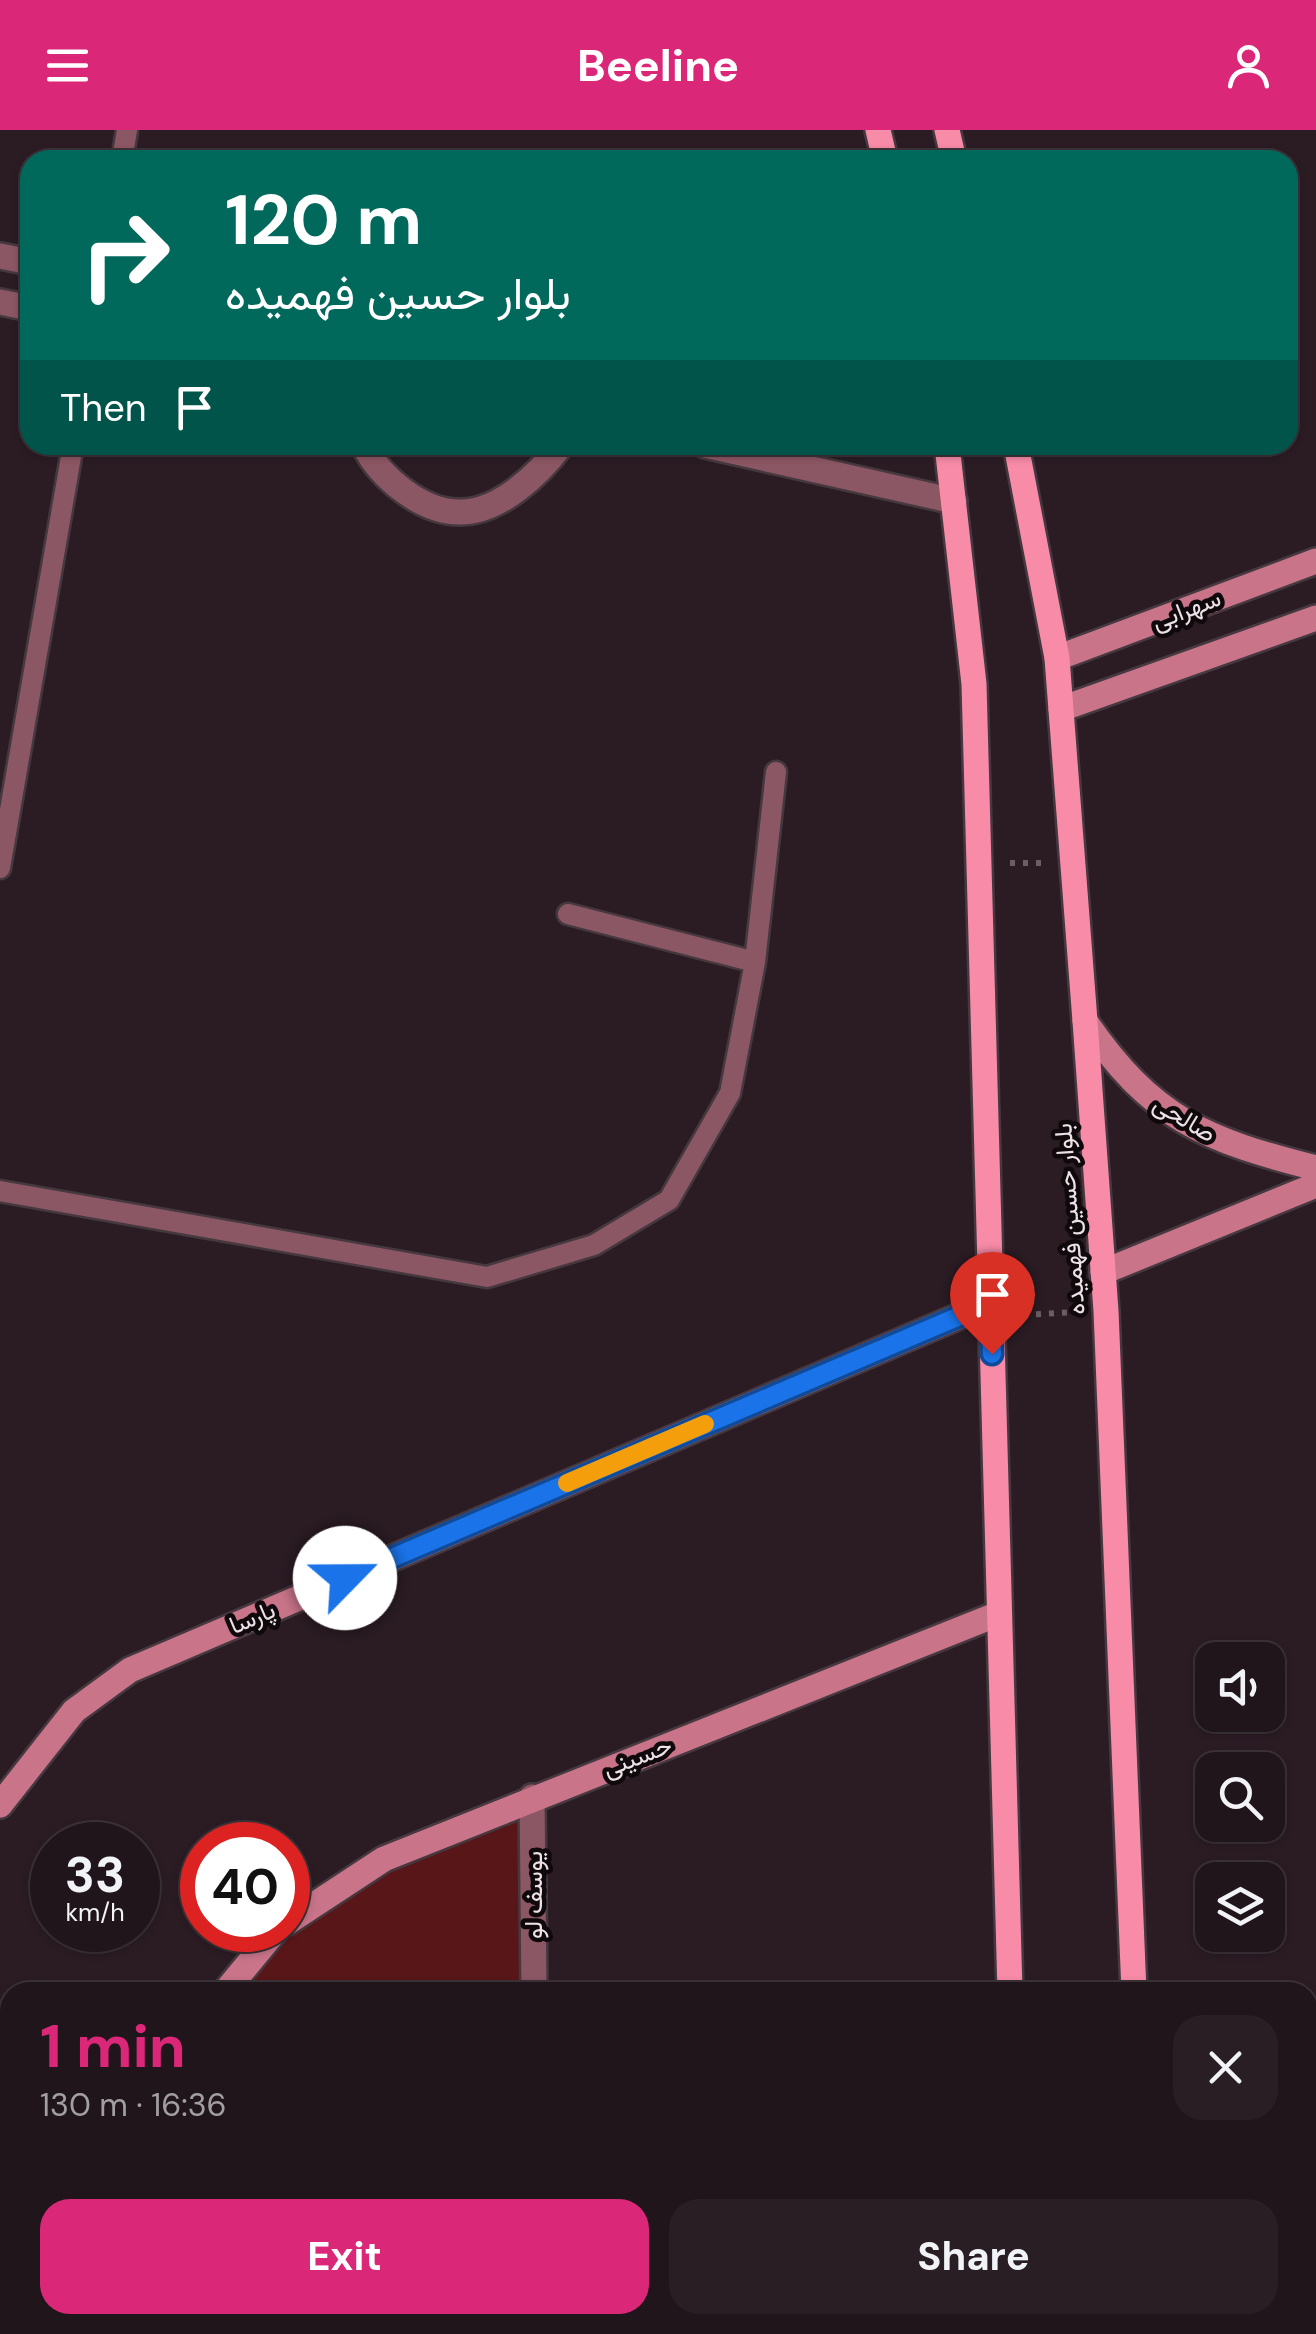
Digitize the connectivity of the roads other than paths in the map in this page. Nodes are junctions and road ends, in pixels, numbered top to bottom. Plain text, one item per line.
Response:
1 (71, 455) edge
2 (369, 455) edge
3 (554, 455) edge
4 (749, 455) edge
5 (948, 455) edge
6 (1018, 455) edge
7 (954, 501) junction
8 (1316, 561) edge
9 (1316, 618) edge
10 (1056, 658) junction
11 (1061, 709) junction
12 (776, 772) dead end
13 (0, 868) edge
14 (568, 914) dead end
15 (755, 962) junction
16 (1086, 1021) junction
17 (1316, 1168) edge
18 (1316, 1185) edge
19 (0, 1191) edge
20 (1103, 1272) junction
21 (991, 1310) junction
22 (998, 1614) junction
23 (532, 1797) junction
24 (0, 1805) edge
25 (310, 1908) edge
26 (258, 1952) edge
27 (233, 1982) edge
28 (534, 1982) edge
29 (1010, 1982) edge
30 (1134, 1982) edge

1 - 13 lane
2 - 3 street
4 - 7 street
5 - 7 main road
6 - 10 main road, بلوار حسین فهمیده
7 - 21 main road
8 - 10 street, سهرابی
9 - 11 street, سهرابی
10 - 11 main road, بلوار حسین فهمیده
11 - 16 main road, بلوار حسین فهمیده
12 - 15 lane
14 - 15 lane
15 - 19 lane
16 - 17 street, صالحی
16 - 20 main road, بلوار حسین فهمیده
18 - 20 street
20 - 30 main road, بلوار حسین فهمیده
21 - 22 main road
21 - 24 street, پارسا
22 - 23 street, حسینی
22 - 29 main road
23 - 25 street, حسینی
23 - 28 street, یوسف لو
26 - 27 street

